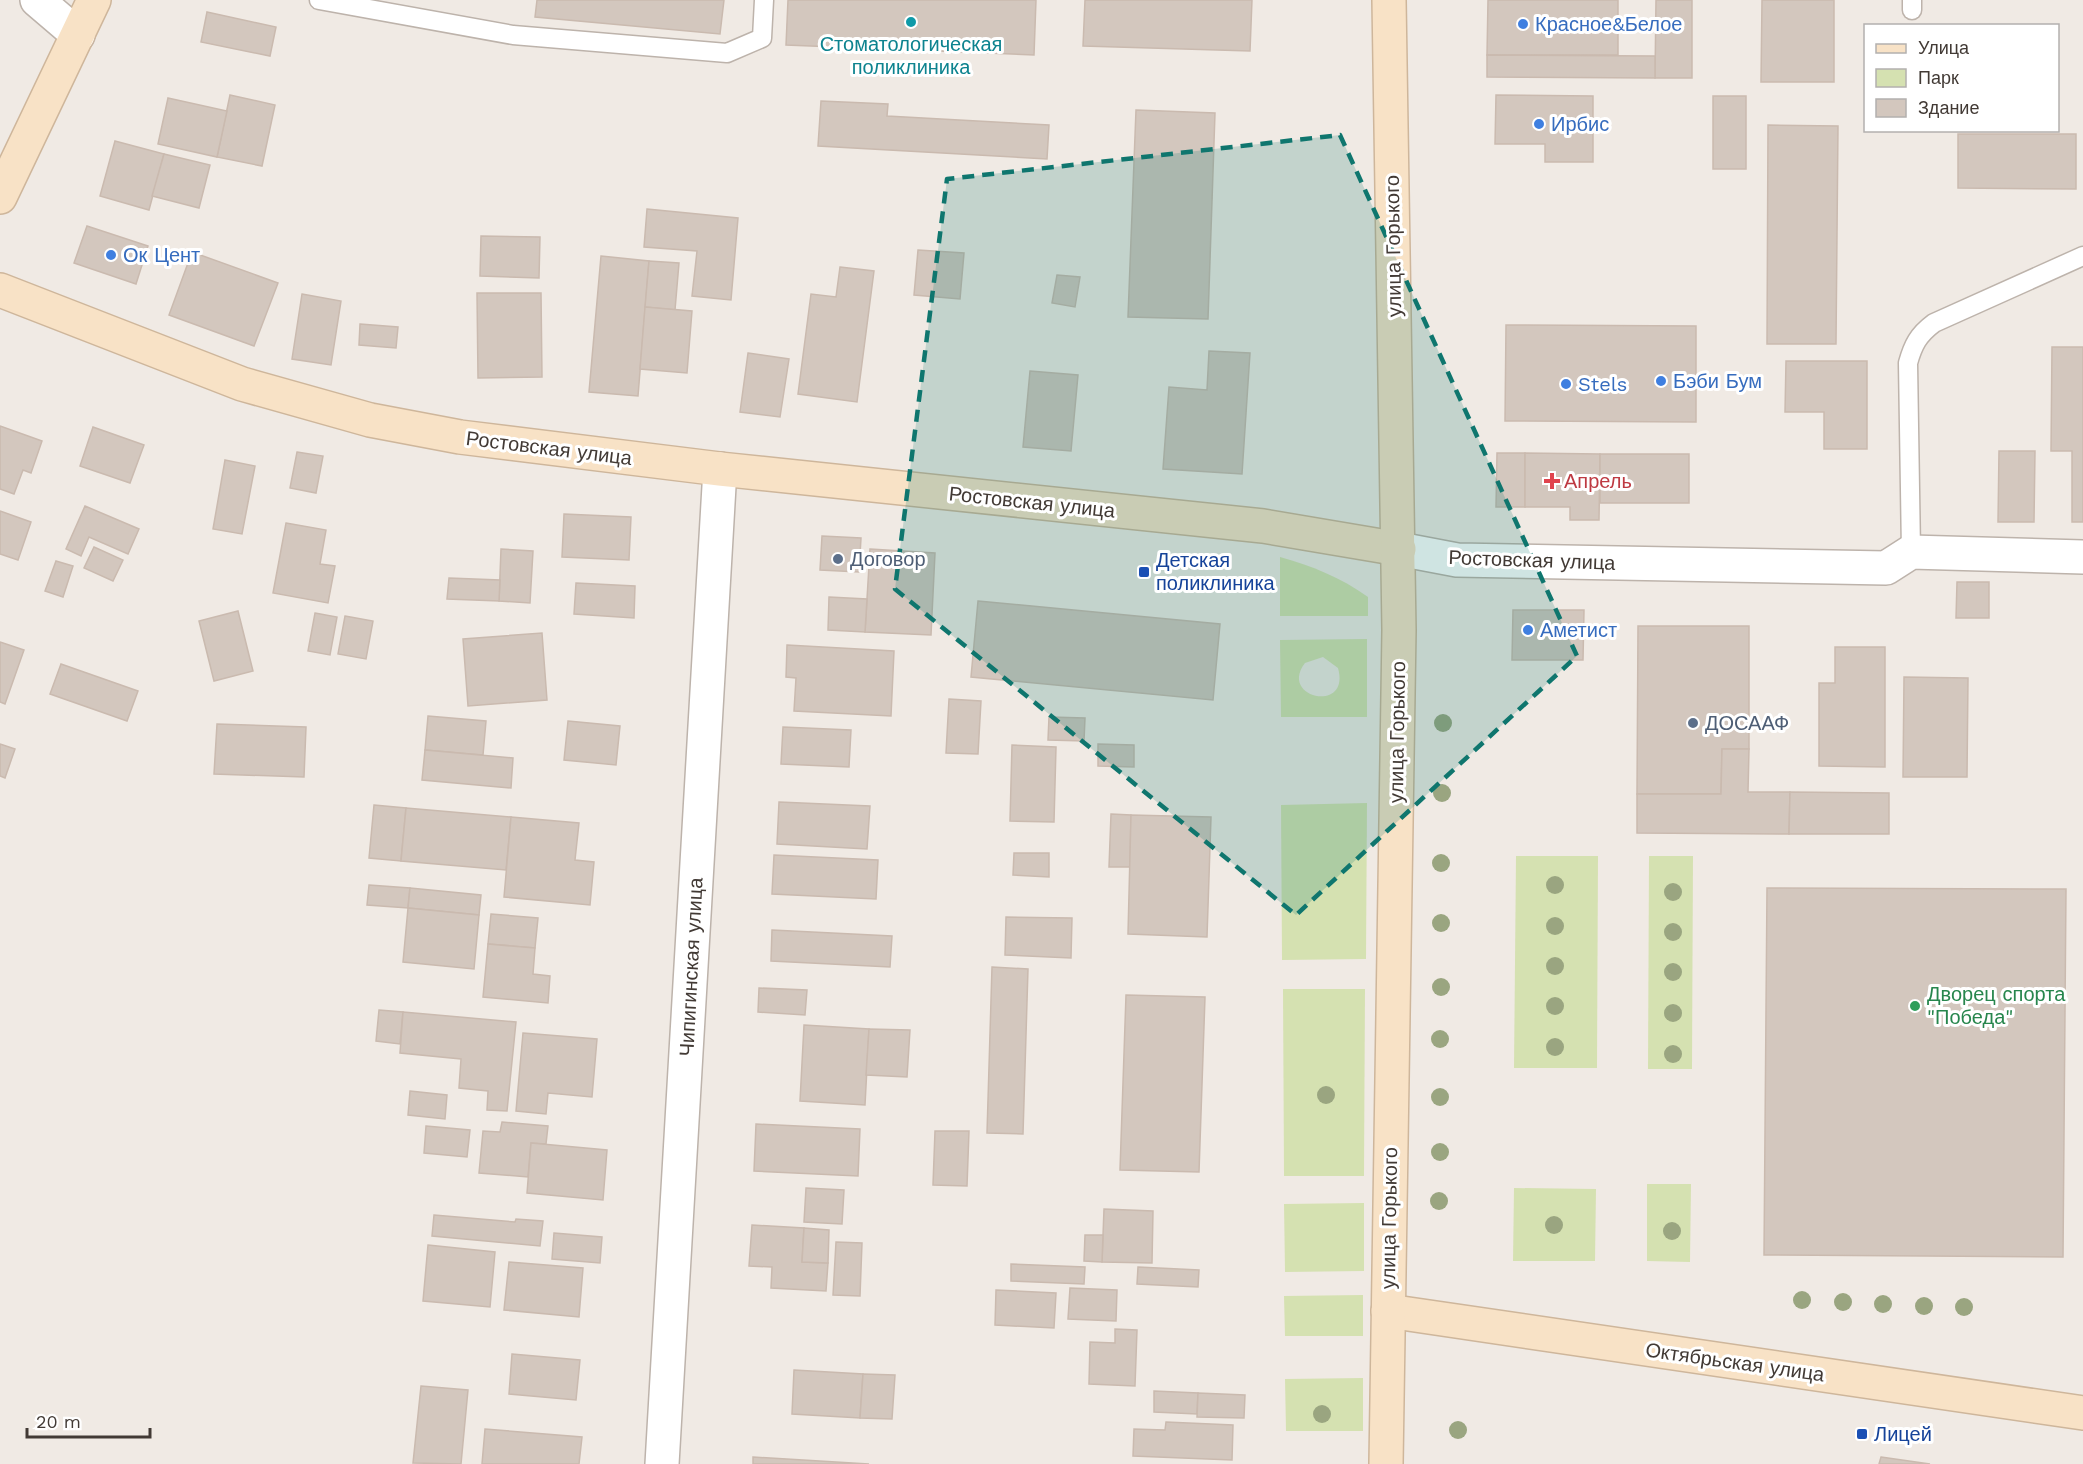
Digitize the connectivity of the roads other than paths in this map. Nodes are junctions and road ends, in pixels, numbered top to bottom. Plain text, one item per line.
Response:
1 (37, 0) edge
2 (94, 0) edge
3 (319, 0) edge
4 (764, 0) edge
5 (1389, 0) edge
6 (78, 34) junction
7 (0, 197) edge
8 (2083, 256) edge
9 (0, 290) edge
10 (720, 469) junction
11 (1399, 549) junction
12 (1911, 552) junction
13 (2083, 556) edge
14 (1388, 1311) junction
15 (2083, 1413) edge
16 (662, 1464) edge
17 (1386, 1464) edge

1 - 6 street
2 - 6 street
3 - 4 lane
5 - 11 street, улица Горького
6 - 7 street
8 - 12 lane
9 - 10 street, Ростовская улица
10 - 11 street, Ростовская улица
10 - 16 street, Чипигинская улица
11 - 12 street, Ростовская улица
11 - 14 street, улица Горького
12 - 13 street
14 - 15 street, Октябрьская улица
14 - 17 street, улица Горького

